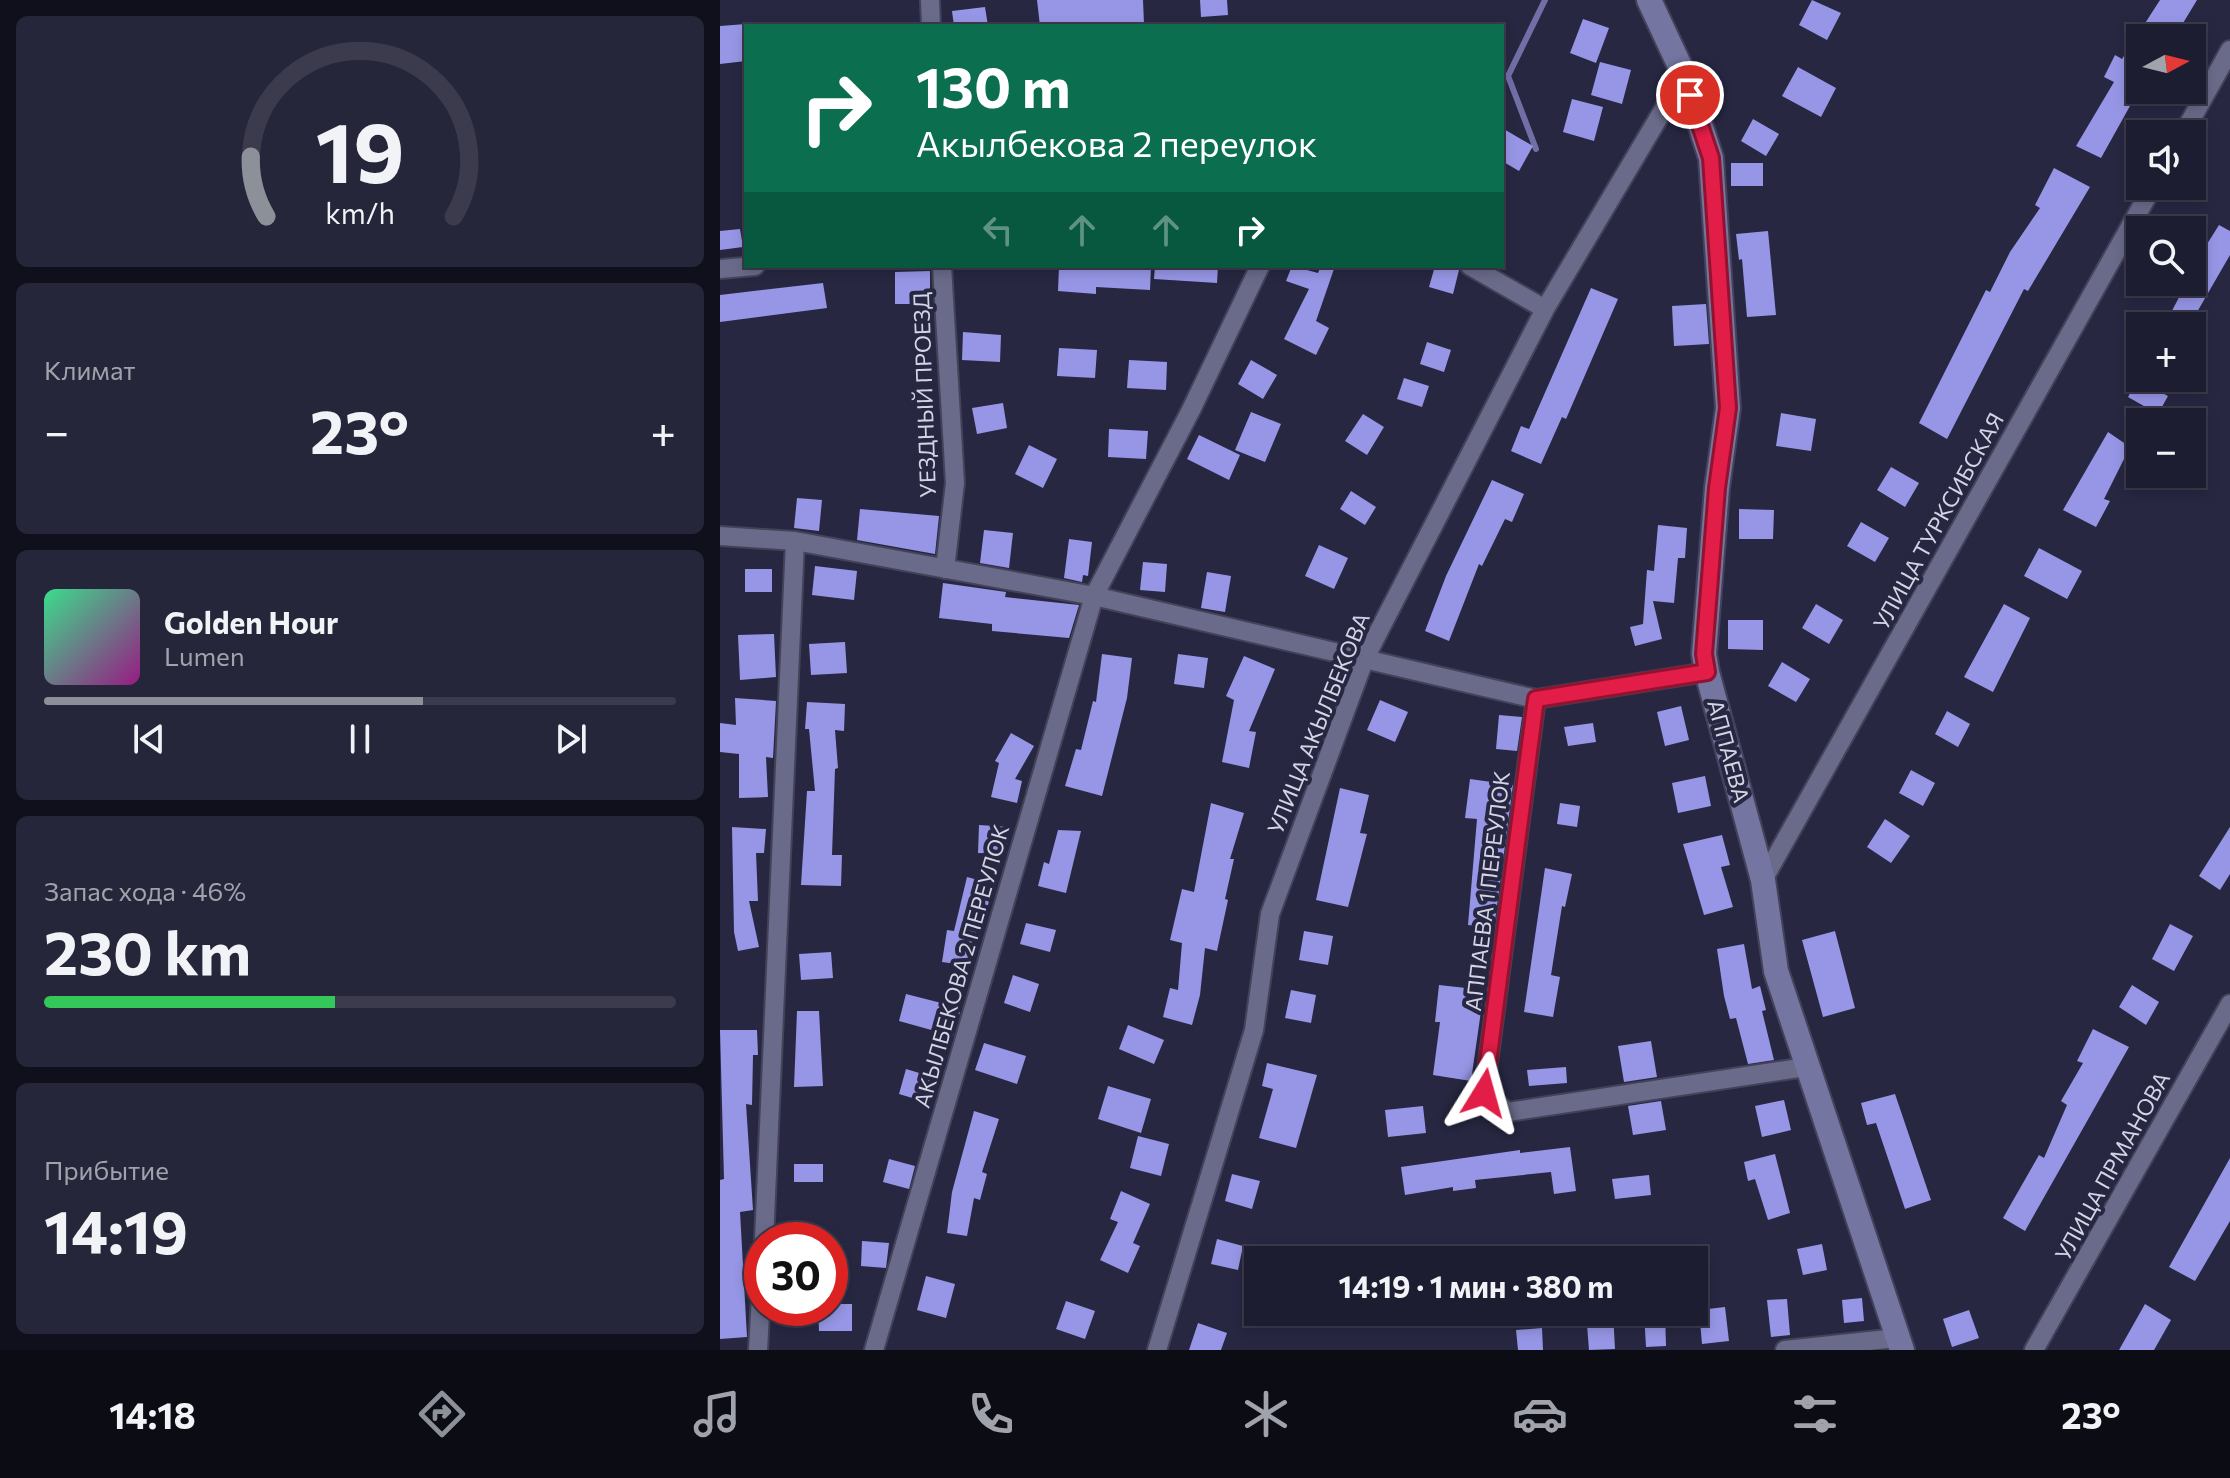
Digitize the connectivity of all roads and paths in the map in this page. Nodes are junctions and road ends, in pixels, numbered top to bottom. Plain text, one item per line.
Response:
1 (930, 0) edge
2 (1649, 0) edge
3 (931, 24) edge
4 (2230, 50) edge
5 (1684, 75) junction
6 (2191, 120) edge
7 (2145, 200) edge
8 (744, 267) edge
9 (942, 268) edge
10 (1259, 268) edge
11 (1473, 268) edge
12 (720, 269) edge
13 (1545, 309) junction
14 (720, 536) edge
15 (795, 541) junction
16 (945, 569) junction
17 (1094, 596) junction
18 (1365, 658) junction
19 (1707, 672) junction
20 (1536, 699) junction
21 (1763, 880) junction
22 (2230, 1004) edge
23 (1806, 1067) junction
24 (765, 1222) edge
25 (759, 1326) edge
26 (1900, 1344) edge
27 (758, 1350) edge
28 (874, 1350) edge
29 (1157, 1350) edge
30 (1785, 1350) edge
31 (2034, 1350) edge

1 - 3 street
2 - 5 street, АППАЕВА
4 - 6 street
5 - 13 street, УЛИЦА АКЫЛБЕКОВА
5 - 19 street, АППАЕВА
7 - 21 street, УЛИЦА ТУРКСИБСКАЯ
8 - 12 street
9 - 16 street, УЕЗДНЫЙ ПРОЕЗД
10 - 17 street, АКЫЛБЕКОВА 2 ПЕРЕУЛОК
11 - 13 street
13 - 18 street, УЛИЦА АКЫЛБЕКОВА
14 - 15 street
15 - 16 street
15 - 24 street
16 - 17 street
17 - 18 street
17 - 28 street, АКЫЛБЕКОВА 2 ПЕРЕУЛОК
18 - 20 street
18 - 29 street, УЛИЦА АКЫЛБЕКОВА
19 - 20 street
19 - 21 street, АППАЕВА
20 - 23 street, АППАЕВА 1 ПЕРЕУЛОК
21 - 23 street, АППАЕВА
22 - 31 street, УЛИЦА ПРМАНОВА
23 - 26 street, АППАЕВА
25 - 27 street
26 - 30 street

